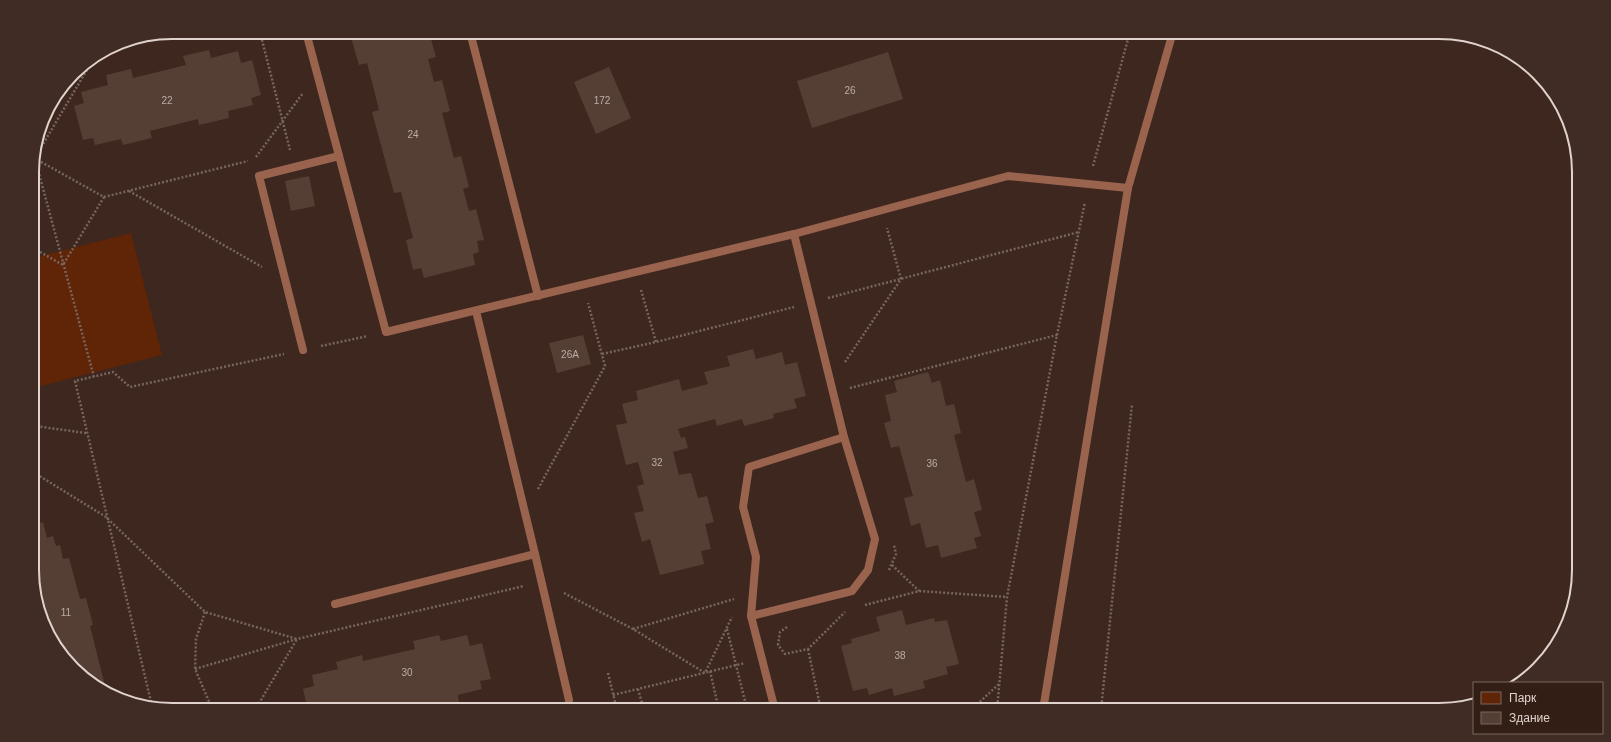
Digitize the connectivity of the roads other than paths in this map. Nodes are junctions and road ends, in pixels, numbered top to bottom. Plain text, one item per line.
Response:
1 (308, 39) edge
2 (472, 39) edge
3 (1171, 39) edge
4 (339, 156) junction
5 (1128, 188) junction
6 (794, 234) junction
7 (538, 296) junction
8 (476, 311) junction
9 (303, 350) road end
10 (844, 437) junction
11 (535, 554) junction
12 (335, 604) dead end
13 (752, 616) junction
14 (569, 700) dead end
15 (773, 703) edge
16 (1044, 703) edge

1 - 4 lane
2 - 7 lane
3 - 5 lane
4 - 8 lane
4 - 9 lane
5 - 6 lane
5 - 16 lane
6 - 7 lane
6 - 10 lane
7 - 8 lane
8 - 11 lane
10 - 13 lane
10 - 13 lane
11 - 12 lane
11 - 14 lane
13 - 15 lane

